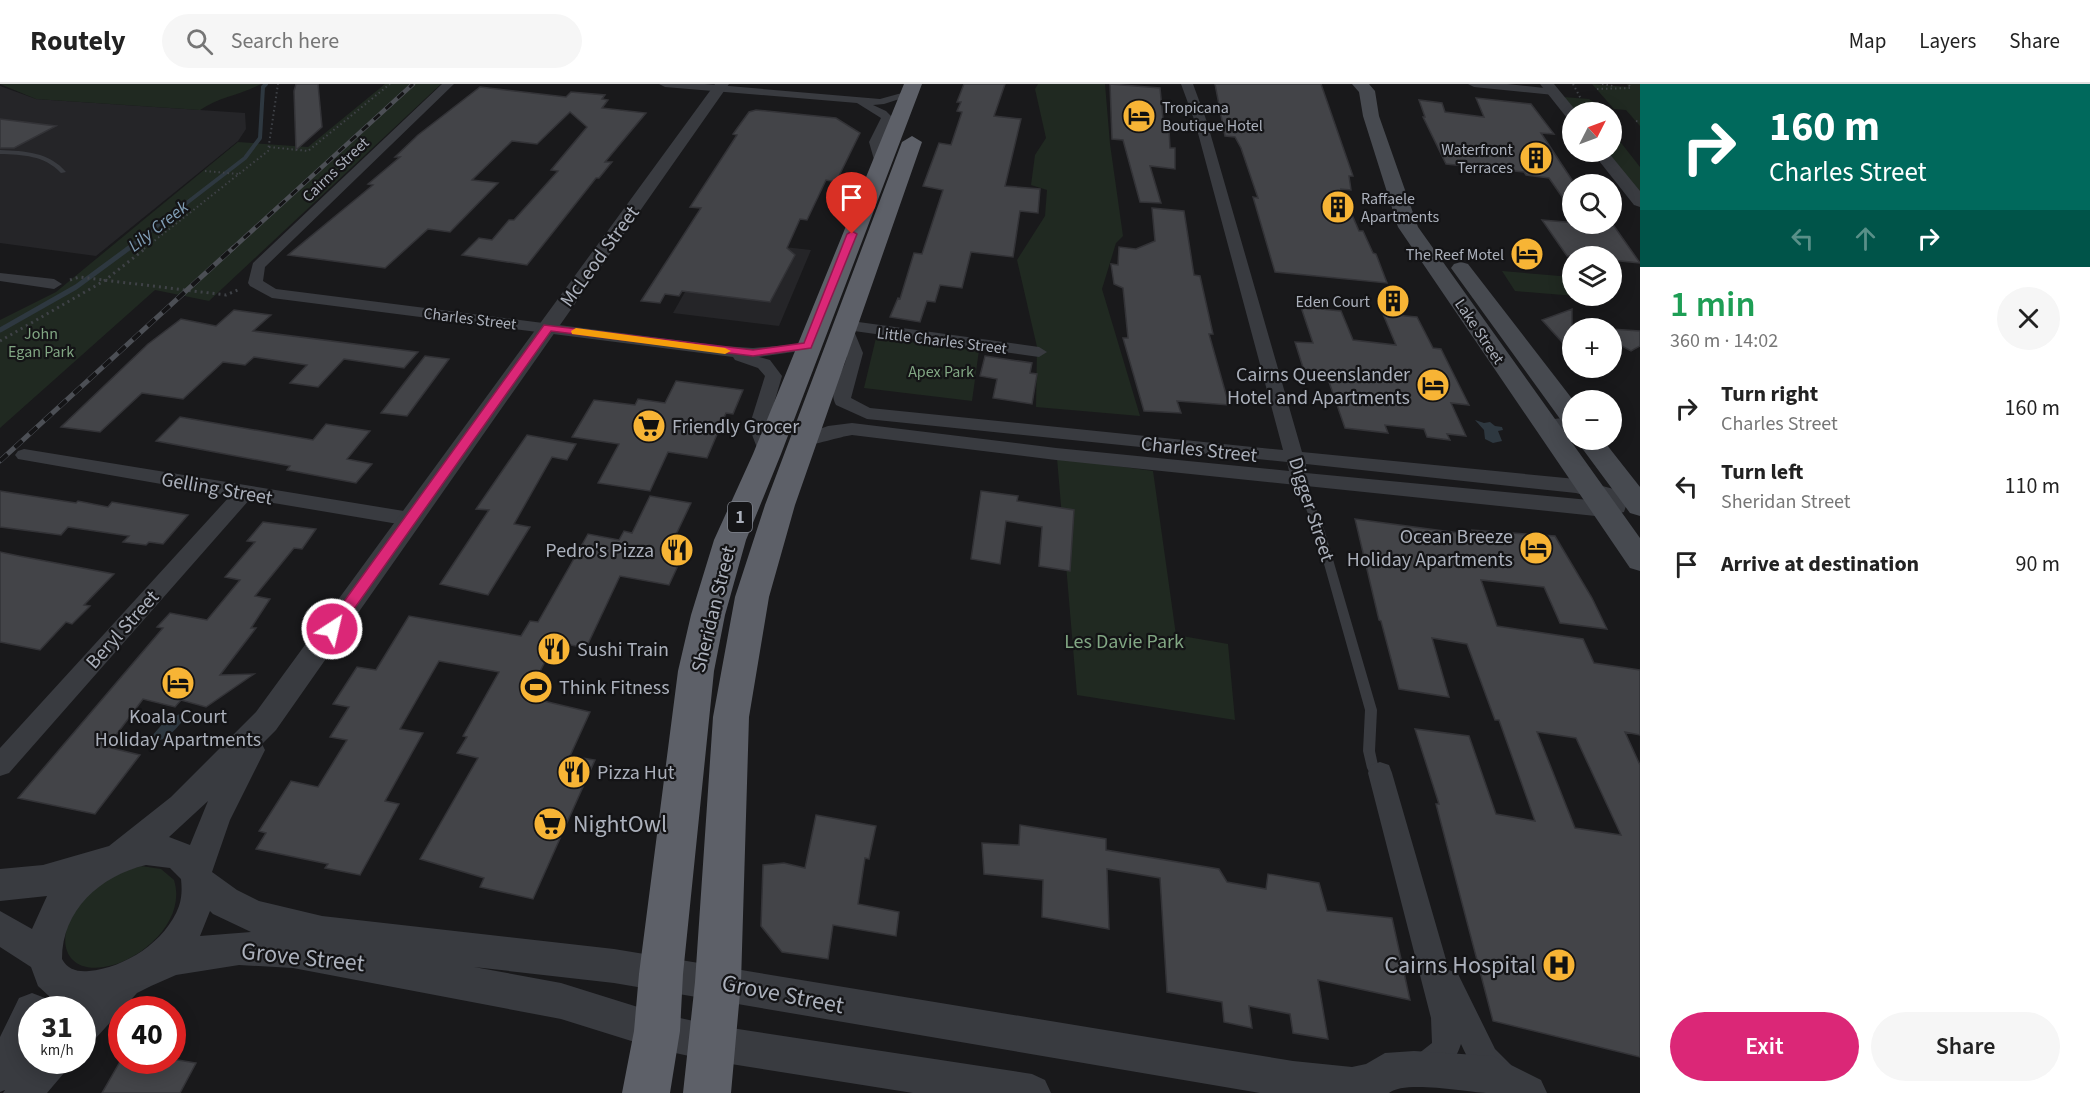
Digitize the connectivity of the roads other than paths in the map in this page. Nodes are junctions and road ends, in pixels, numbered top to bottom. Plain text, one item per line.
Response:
1 (448, 84) edge
2 (665, 84) edge
3 (1187, 84) edge
4 (1360, 84) edge
5 (1474, 84) edge
6 (721, 86) edge
7 (1379, 86) edge
8 (918, 87) edge
9 (1551, 88) edge
10 (853, 101) junction
11 (1562, 102) edge
12 (0, 152) edge
13 (1608, 162) edge
14 (880, 163) junction
15 (63, 172) dead end
16 (1640, 202) edge
17 (0, 277) edge
18 (255, 283) joint
19 (54, 284) dead end
20 (844, 325) junction
21 (548, 328) junction
22 (808, 346) junction
23 (723, 351) junction
24 (1039, 352) dead end
25 (1562, 403) edge
26 (1542, 422) junction
27 (888, 424) junction
28 (1562, 425) edge
29 (785, 448) junction
30 (1597, 450) edge
31 (24, 455) dead end
32 (1295, 458) junction
33 (1300, 480) junction
34 (1511, 480) junction
35 (244, 493) junction
36 (1597, 499) junction
37 (1521, 501) junction
38 (1639, 504) edge
39 (410, 519) junction
40 (1640, 560) edge
41 (266, 721) junction
42 (0, 765) edge
43 (1380, 773) joint
44 (115, 859) junction
45 (197, 876) junction
46 (0, 885) edge
47 (0, 928) edge
48 (1425, 934) junction
49 (44, 960) junction
50 (661, 974) junction
51 (133, 976) junction
52 (718, 982) junction
53 (35, 996) edge
54 (96, 1012) edge
55 (657, 1031) junction
56 (18, 1041) edge
57 (712, 1043) junction
58 (1424, 1069) junction
59 (0, 1073) edge
60 (39, 1074) edge
61 (1372, 1086) edge
62 (1521, 1089) edge
63 (22, 1093) edge
64 (646, 1093) edge
65 (707, 1093) edge
66 (1032, 1093) edge

1 - 18 street, Cairns Street
2 - 6 street
3 - 32 street, Digger Street
4 - 26 main road, Lake Street
5 - 9 street
6 - 10 street
6 - 21 street, McLeod Street
7 - 25 main road, Lake Street
8 - 10 street
8 - 14 highway, Sheridan Street / 1
8 - 20 highway, Sheridan Street / 1
9 - 11 street
10 - 14 street
12 - 15 lane
13 - 16 street
14 - 22 highway, Sheridan Street / 1
17 - 19 street
18 - 21 street, Charles Street
20 - 24 street, Little Charles Street
20 - 27 street, Charles Street
20 - 29 highway, Sheridan Street / 1
21 - 23 street, Charles Street
21 - 39 street, McLeod Street
22 - 23 street, Charles Street
22 - 29 highway, Sheridan Street / 1
23 - 29 street, Charles Street
26 - 28 street
26 - 36 main road, Lake Street
27 - 29 street, Charles Street
27 - 32 street, Charles Street
27 - 33 street, Charles Street
29 - 50 highway, Sheridan Street / 1
29 - 52 highway, Sheridan Street / 1
30 - 38 main road
31 - 35 street, Gelling Street
32 - 33 street, Digger Street
32 - 34 street, Charles Street
33 - 37 street, Charles Street
33 - 43 lane, Digger Street
34 - 36 street, Charles Street
34 - 37 street
35 - 39 street, Gelling Street
35 - 42 street, Beryl Street
36 - 37 street, Charles Street
36 - 38 street, Charles Street
36 - 38 street, Charles Street
36 - 40 main road, Lake Street
39 - 41 street, McLeod Street
41 - 44 street, McLeod Street
41 - 45 street, McLeod Street
43 - 48 street, Digger Street
44 - 45 street
44 - 46 street
44 - 49 street
45 - 50 street, Grove Street
45 - 51 street
47 - 49 street
48 - 58 street, Digger Street
48 - 62 street, Digger Street
49 - 51 street
49 - 53 street
50 - 52 street, Grove Street
50 - 55 highway, Sheridan Street / 1
51 - 54 street
51 - 55 street, Grove Street
52 - 57 highway, Sheridan Street / 1
52 - 61 street, Grove Street
55 - 57 street, Grove Street
55 - 64 highway, Sheridan Street / 1
56 - 59 street
57 - 65 highway, Sheridan Street / 1
57 - 66 street, Grove Street
58 - 61 street, Grove Street
58 - 62 street, Grove Street
60 - 63 street

